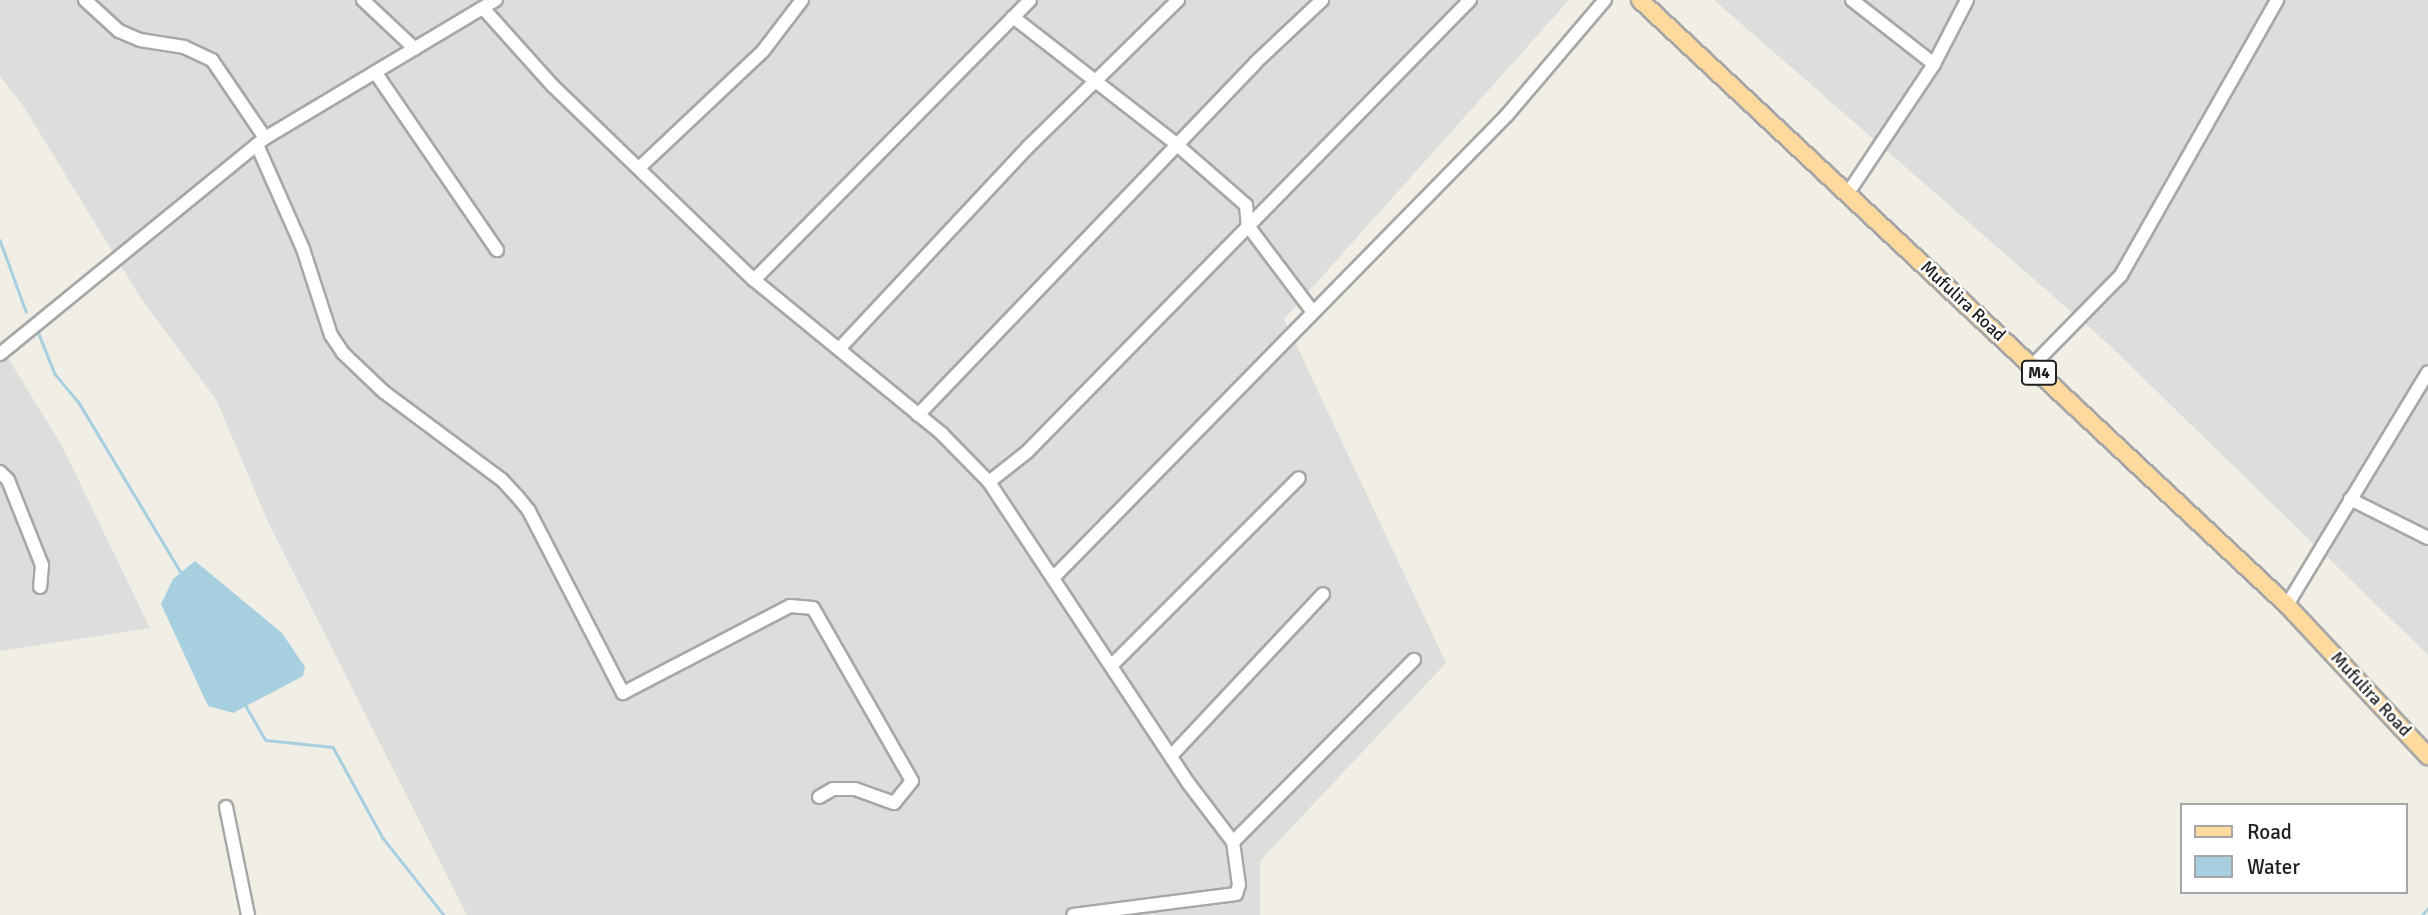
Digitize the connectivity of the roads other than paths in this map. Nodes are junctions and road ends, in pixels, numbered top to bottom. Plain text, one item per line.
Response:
1 (85, 0) edge
2 (363, 0) edge
3 (496, 0) edge
4 (803, 0) edge
5 (1030, 0) edge
6 (1178, 0) edge
7 (1322, 0) edge
8 (1470, 0) edge
9 (1605, 0) edge
10 (1852, 0) edge
11 (1967, 0) edge
12 (2277, 0) edge
13 (1644, 1) edge
14 (483, 8) junction
15 (1013, 17) junction
16 (415, 49) junction
17 (1934, 64) junction
18 (375, 72) junction
19 (1096, 82) junction
20 (261, 141) junction
21 (1176, 144) junction
22 (639, 168) junction
23 (1848, 193) junction
24 (1248, 226) junction
25 (497, 250) dead end
26 (754, 280) junction
27 (1312, 311) junction
28 (839, 349) junction
29 (0, 354) edge
30 (2032, 366) junction
31 (2428, 372) edge
32 (918, 415) junction
33 (0, 472) edge
34 (1299, 478) dead end
35 (989, 482) junction
36 (2350, 499) junction
37 (2428, 538) edge
38 (1053, 578) junction
39 (40, 587) dead end
40 (1323, 594) dead end
41 (2287, 606) junction
42 (1414, 660) dead end
43 (1112, 665) junction
44 (1171, 756) junction
45 (2428, 756) edge
46 (819, 797) dead end
47 (226, 807) dead end
48 (1233, 842) junction
49 (248, 915) edge
50 (1073, 915) edge

1 - 20 street
2 - 16 street
3 - 14 street
4 - 22 street
5 - 15 street
6 - 19 street
7 - 21 street
8 - 24 street
9 - 27 street
10 - 17 street
11 - 17 street
12 - 30 street
13 - 23 main road, Mufulira Road / M4
14 - 16 street
14 - 22 street
15 - 19 street
15 - 26 street
16 - 18 street
17 - 23 street
18 - 20 street
18 - 25 street
19 - 21 street
19 - 28 street
20 - 29 street
20 - 46 street
21 - 24 street
21 - 32 street
22 - 26 street
23 - 30 main road, Mufulira Road / M4
24 - 27 street
24 - 35 street
26 - 28 street
27 - 38 street
28 - 32 street
30 - 41 main road, Mufulira Road / M4
31 - 36 street
32 - 35 street
33 - 39 street
34 - 43 street
35 - 38 street
36 - 37 street
36 - 41 street
38 - 43 street
40 - 44 street
41 - 45 main road, Mufulira Road / M4
42 - 48 street
43 - 44 street
44 - 48 street
47 - 49 street
48 - 50 street

